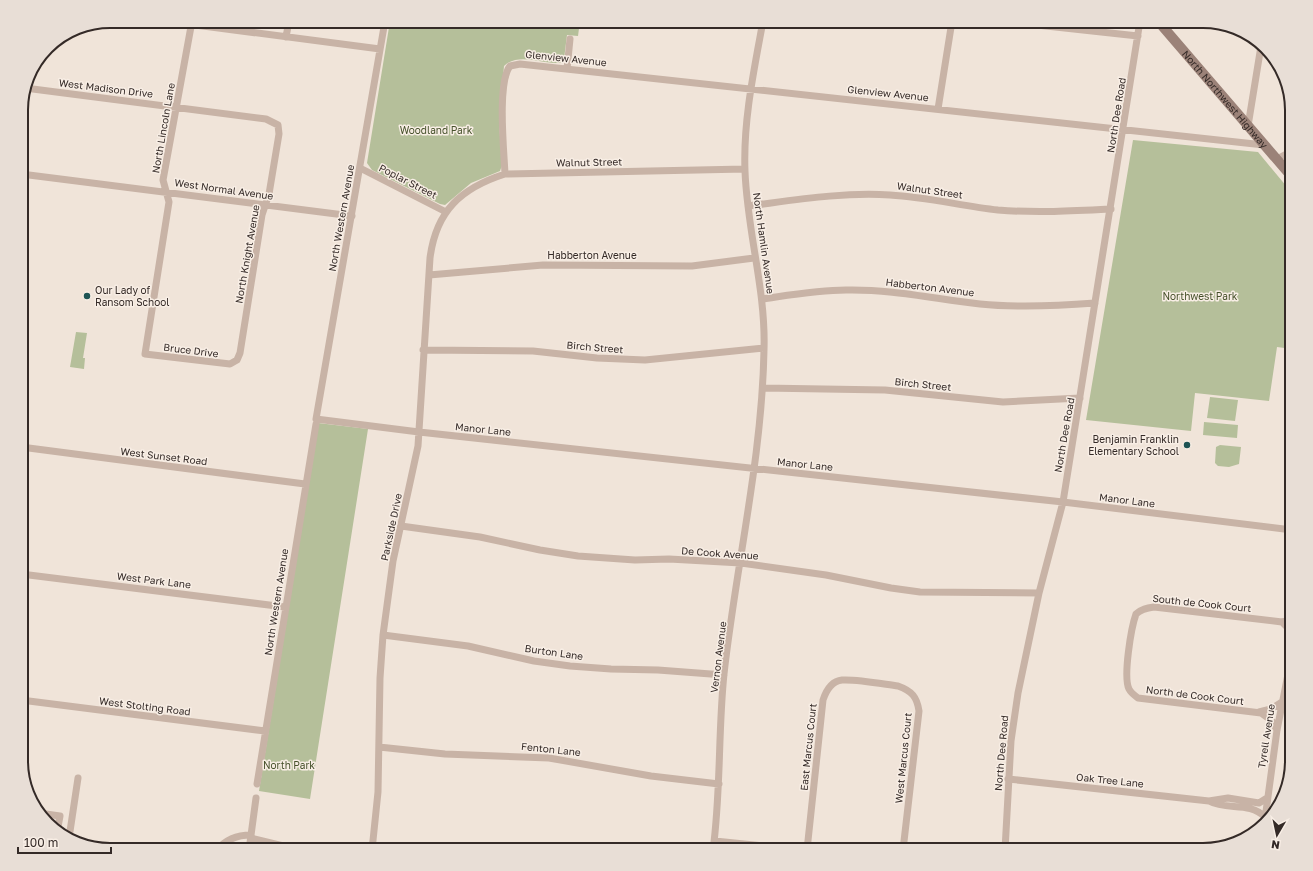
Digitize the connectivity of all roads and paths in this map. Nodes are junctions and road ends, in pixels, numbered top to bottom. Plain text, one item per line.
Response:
1 (191, 28) edge
2 (226, 28) edge
3 (287, 28) edge
4 (383, 28) edge
5 (762, 28) edge
6 (951, 28) edge
7 (1066, 28) edge
8 (1139, 28) edge
9 (1164, 28) edge
10 (1138, 36) junction
11 (286, 37) junction
12 (570, 39) dead end
13 (380, 49) junction
14 (1260, 51) edge
15 (567, 69) junction
16 (751, 88) junction
17 (31, 89) edge
18 (176, 108) junction
19 (938, 109) junction
20 (278, 125) joint
21 (1248, 126) junction
22 (1124, 128) junction
23 (1264, 145) junction
24 (1285, 155) edge
25 (1277, 159) junction
26 (360, 168) junction
27 (745, 169) junction
28 (1285, 169) edge
29 (505, 174) junction
30 (28, 175) edge
31 (166, 191) junction
32 (265, 204) junction
33 (748, 206) junction
34 (1111, 209) junction
35 (446, 212) junction
36 (352, 216) junction
37 (754, 258) junction
38 (429, 275) junction
39 (762, 299) junction
40 (1096, 302) junction
41 (764, 348) junction
42 (423, 350) junction
43 (145, 354) joint
44 (234, 362) joint
45 (763, 388) junction
46 (1080, 398) junction
47 (316, 421) junction
48 (419, 432) junction
49 (28, 448) edge
50 (755, 469) junction
51 (305, 484) junction
52 (1063, 502) junction
53 (401, 526) junction
54 (1285, 529) edge
55 (740, 563) junction
56 (28, 575) edge
57 (1039, 593) junction
58 (285, 607) junction
59 (1285, 621) edge
60 (1282, 622) junction
61 (1285, 625) edge
62 (383, 635) junction
63 (1129, 651) joint
64 (724, 675) junction
65 (866, 682) joint
66 (1285, 688) edge
67 (28, 701) edge
68 (1282, 702) junction
69 (1252, 712) junction
70 (1277, 730) junction
71 (265, 731) junction
72 (379, 747) junction
73 (78, 778) dead end
74 (1008, 779) junction
75 (257, 784) dead end
76 (719, 784) junction
77 (256, 798) dead end
78 (1267, 798) junction
79 (1209, 801) junction
80 (47, 814) edge
81 (1265, 814) edge
82 (1260, 815) edge
83 (58, 825) edge
84 (70, 833) edge
85 (251, 837) junction
86 (715, 841) joint
87 (225, 843) edge
88 (250, 843) edge
89 (274, 843) edge
90 (373, 843) edge
91 (735, 843) edge
92 (806, 843) edge
93 (904, 843) edge
94 (1005, 843) edge

1 - 18 street, North Lincoln Lane
2 - 11 street
3 - 11 street
4 - 13 street, North Western Avenue
5 - 16 street, North Hamlin Avenue
6 - 19 street
7 - 10 street
8 - 10 street, North Dee Road
9 - 21 main road, North Northwest Highway
10 - 22 street, North Dee Road
11 - 13 street
12 - 15 street
13 - 26 street, North Western Avenue
14 - 21 street
15 - 16 street, Glenview Avenue
15 - 29 street, Glenview Avenue
16 - 19 street, Glenview Avenue
16 - 27 street, North Hamlin Avenue
17 - 18 street, West Madison Drive
18 - 20 street, West Madison Drive
18 - 31 street, North Lincoln Lane
19 - 22 street, Glenview Avenue
20 - 32 street, North Knight Avenue
21 - 23 main road, North Northwest Highway
22 - 23 street, Glenview Avenue
22 - 34 street, North Dee Road
23 - 25 main road, North Northwest Highway
24 - 25 street
25 - 28 main road, North Northwest Highway
26 - 35 street, Poplar Street
26 - 36 street, North Western Avenue
27 - 29 street, Walnut Street
27 - 33 street, North Hamlin Avenue
29 - 35 street, Walnut Street
30 - 31 street, West Normal Avenue
31 - 32 street, West Normal Avenue
31 - 43 street, North Lincoln Lane
32 - 36 street, West Normal Avenue
32 - 44 street, North Knight Avenue
33 - 34 street, Walnut Street
33 - 37 street, North Hamlin Avenue
34 - 40 street, North Dee Road
35 - 38 street, Parkside Drive
36 - 47 street, North Western Avenue
37 - 38 street, Habberton Avenue
37 - 39 street, North Hamlin Avenue
38 - 42 street, Parkside Drive
39 - 40 street, Habberton Avenue
39 - 41 street, North Hamlin Avenue
40 - 46 street, North Dee Road
41 - 42 street, Birch Street
41 - 45 street, North Hamlin Avenue
42 - 48 street, Parkside Drive
43 - 44 street, Bruce Drive
45 - 46 street, Birch Street
45 - 50 street, North Hamlin Avenue
46 - 52 street, North Dee Road
47 - 48 street, Manor Lane
47 - 51 street, North Western Avenue
48 - 50 street, Manor Lane
48 - 53 street, Parkside Drive
49 - 51 street, West Sunset Road
50 - 52 street, Manor Lane
50 - 55 street, Vernon Avenue
51 - 58 street, North Western Avenue
52 - 54 street, Manor Lane
52 - 57 street, North Dee Road
53 - 55 street, De Cook Avenue
53 - 62 street, Parkside Drive
55 - 57 street, De Cook Avenue
55 - 64 street, Vernon Avenue
56 - 58 street, West Park Lane
57 - 74 street, North Dee Road
58 - 71 street, North Western Avenue
59 - 60 street, South de Cook Court
60 - 61 street
60 - 63 street, South de Cook Court
62 - 64 street, Burton Lane
62 - 72 street, Parkside Drive
63 - 69 street, North de Cook Court
64 - 76 street, Vernon Avenue
65 - 92 street, East Marcus Court
65 - 93 street, West Marcus Court
66 - 68 street, Tyrell Avenue
67 - 71 street, West Stolting Road
68 - 69 street, North de Cook Court
68 - 70 street, Tyrell Avenue
69 - 70 street, North de Cook Court
70 - 78 street, Tyrell Avenue
71 - 75 street, North Western Avenue
72 - 76 street, Fenton Lane
72 - 90 street, Parkside Drive
73 - 84 street
74 - 79 street, Oak Tree Lane
74 - 94 street, North Dee Road
76 - 86 street, Vernon Avenue
77 - 85 street
78 - 79 street, Oak Tree Lane
78 - 81 street, Tyrell Avenue
79 - 82 street, Oak Tree Lane
80 - 83 street
85 - 87 street
85 - 88 street
85 - 89 street
86 - 91 street

